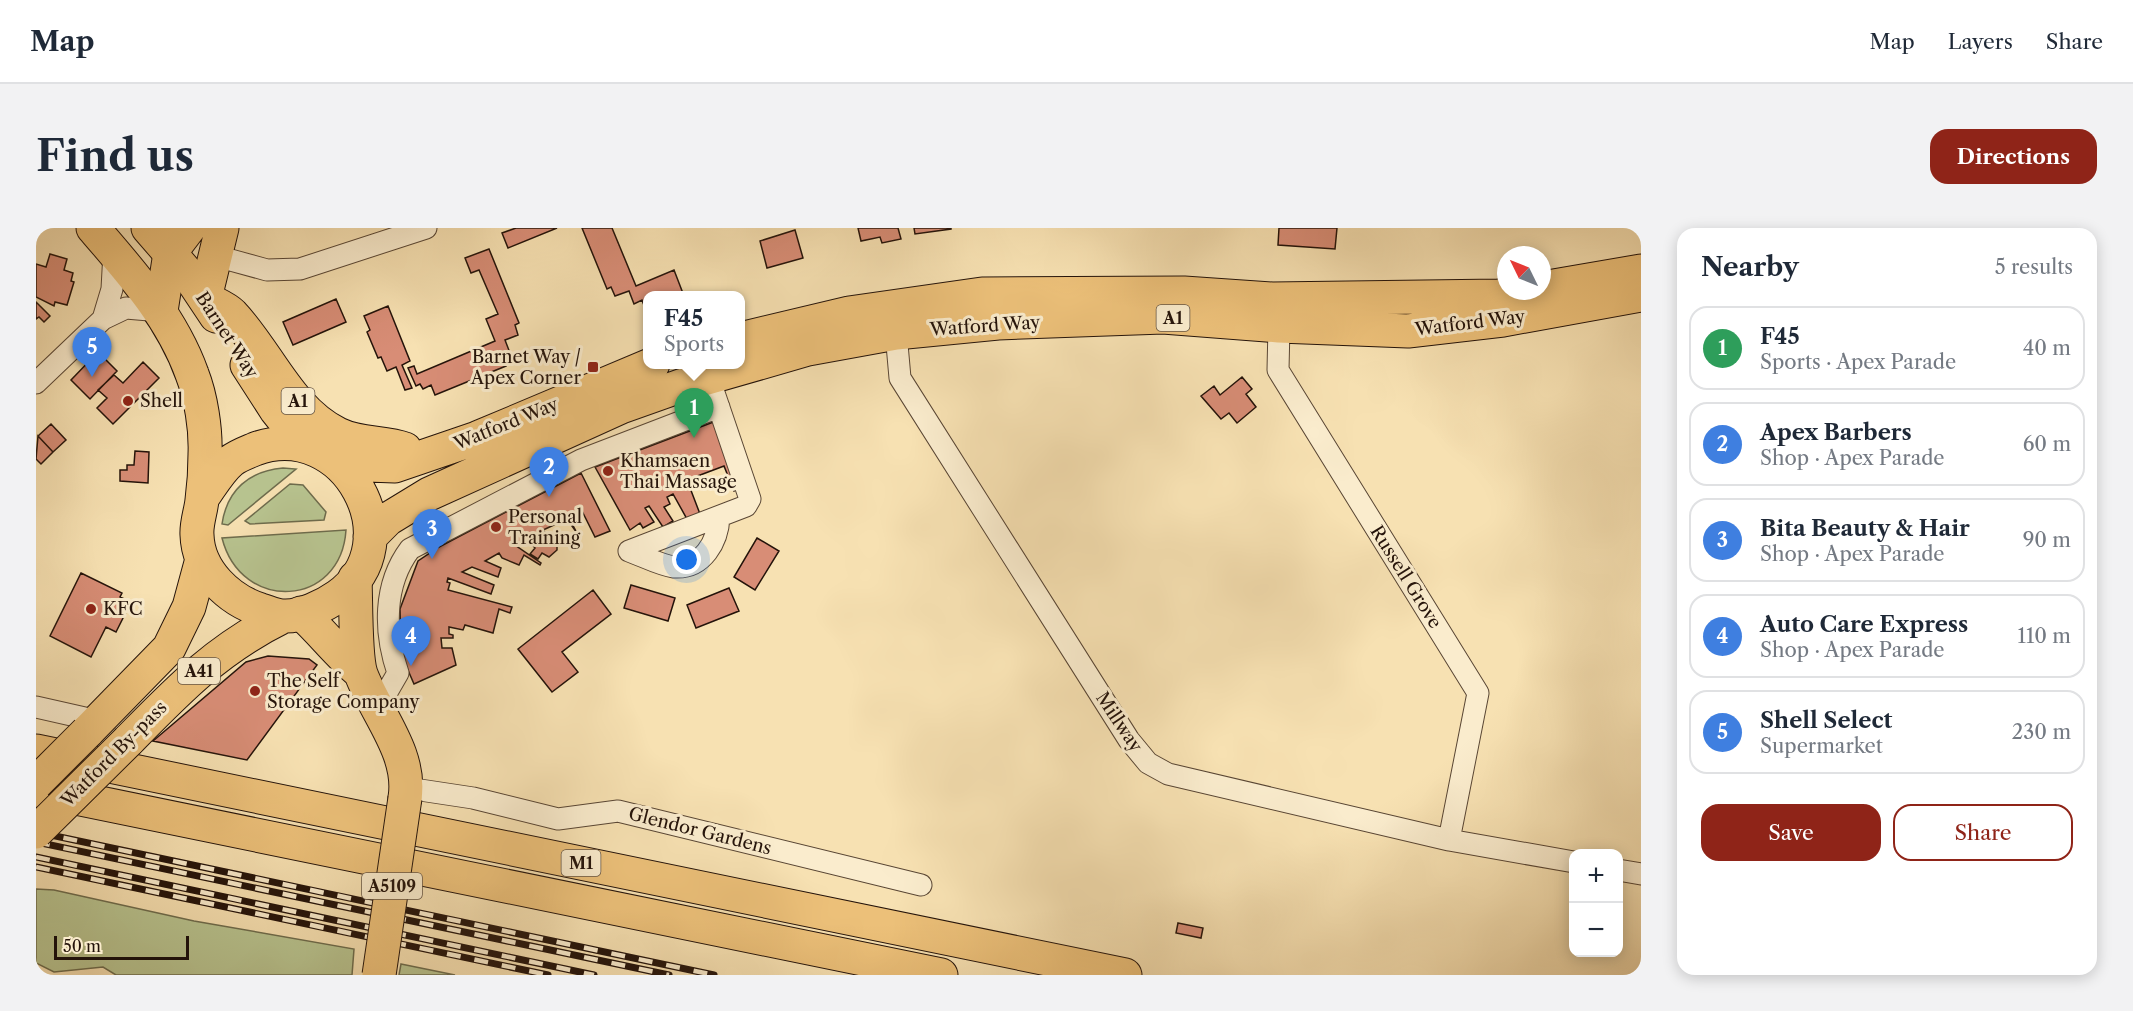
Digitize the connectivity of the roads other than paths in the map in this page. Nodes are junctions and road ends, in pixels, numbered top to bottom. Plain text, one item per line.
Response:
1 (148, 228) edge
2 (426, 228) edge
3 (384, 236) edge
4 (103, 240) edge
5 (179, 240) edge
6 (219, 242) edge
7 (1551, 289) edge
8 (1640, 294) edge
9 (1497, 296) edge
10 (205, 298) junction
11 (161, 310) junction
12 (103, 319) junction
13 (1279, 326) junction
14 (896, 333) junction
15 (745, 338) edge
16 (643, 368) edge
17 (36, 383) edge
18 (714, 393) junction
19 (303, 444) junction
20 (424, 456) junction
21 (340, 464) junction
22 (203, 496) junction
23 (719, 517) junction
24 (370, 537) junction
25 (202, 559) junction
26 (355, 578) junction
27 (292, 615) junction
28 (367, 686) junction
29 (36, 707) edge
30 (93, 726) junction
31 (36, 751) edge
32 (36, 783) edge
33 (36, 790) edge
34 (406, 793) junction
35 (36, 832) edge
36 (1449, 840) junction
37 (1569, 861) edge
38 (1623, 871) edge
39 (1641, 874) edge
40 (921, 885) dead end
41 (379, 975) edge
42 (941, 975) edge
43 (1125, 975) edge

1 - 5 main road, Barnet Way / A1
2 - 3 street
3 - 6 street
4 - 11 main road
4 - 12 street
5 - 10 main road, Barnet Way / A1
5 - 11 main road
6 - 10 main road
7 - 8 main road, Watford Way / A1
8 - 13 main road, Watford Way / A1
9 - 15 main road, Watford Way / A1
10 - 19 main road, Barnet Way / A1
10 - 20 main road, A1
11 - 12 street
11 - 22 main road
12 - 17 street
13 - 14 main road, Watford Way / A1
13 - 36 street, Russell Grove
14 - 18 main road, Watford Way / A1
14 - 36 street, Millway
16 - 20 main road, Watford Way
18 - 23 street
18 - 24 main road, Watford Way / A1
18 - 28 street
19 - 21 main road
19 - 22 main road
20 - 21 main road, Watford Way
21 - 24 main road
22 - 25 main road
23 - 23 street
24 - 26 main road
25 - 27 main road
25 - 30 main road, Watford By-pass / A41
26 - 27 main road
26 - 28 main road, A5109
27 - 28 main road, A5109
27 - 35 main road, Watford By-pass / A41, bridge
28 - 34 main road, A5109
29 - 30 street
30 - 32 main road, A41, bridge
31 - 43 main road, M1
33 - 42 main road, M1
34 - 40 street, Glendor Gardens
34 - 41 main road, A5109, bridge
36 - 37 street, Millway
38 - 39 street

